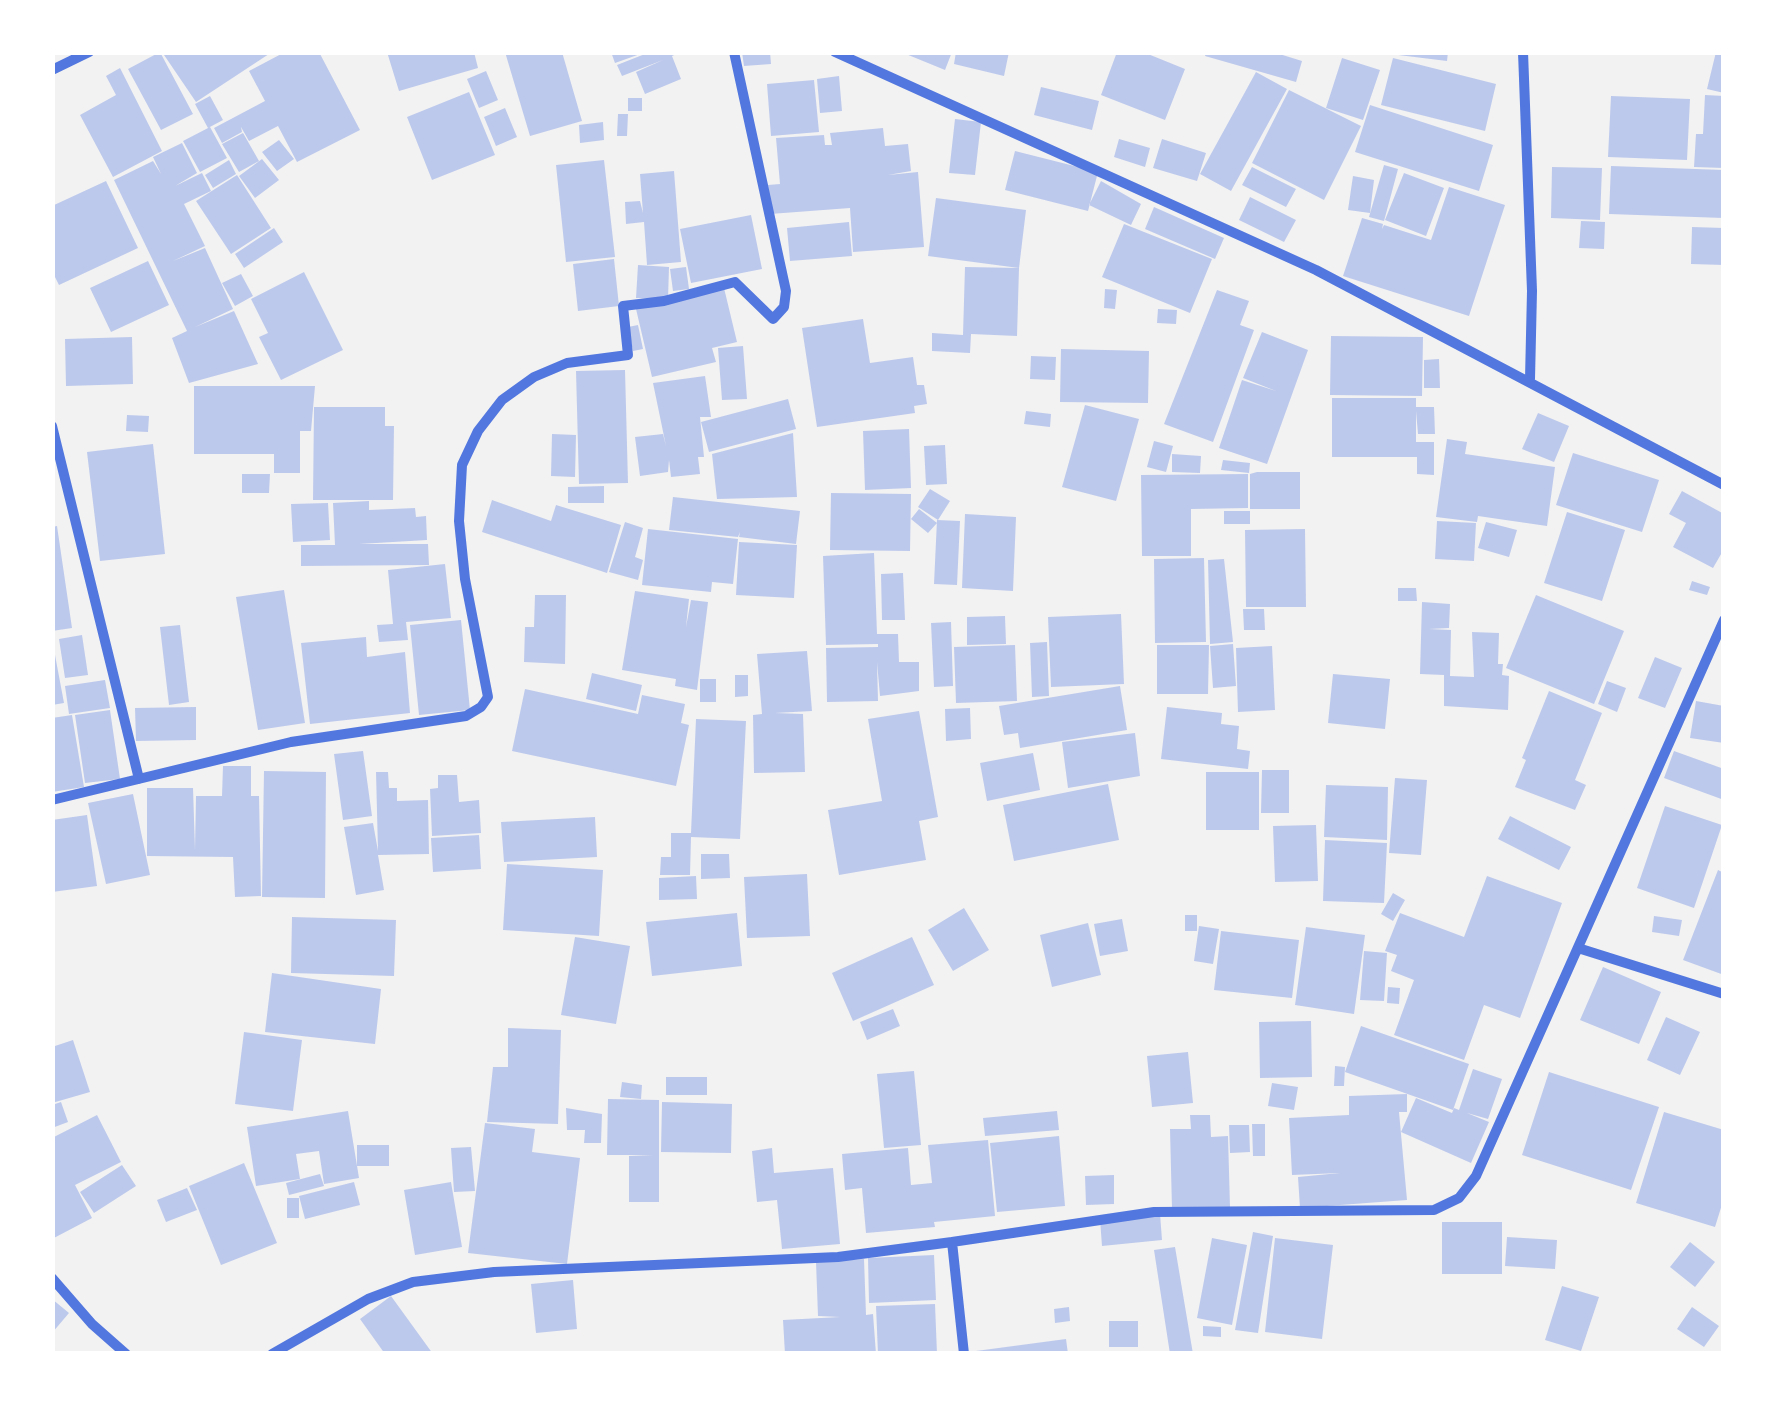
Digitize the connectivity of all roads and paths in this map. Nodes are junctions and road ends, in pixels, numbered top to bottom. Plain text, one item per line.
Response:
1 (89, 52) edge
2 (734, 52) edge
3 (835, 52) edge
4 (1524, 52) edge
5 (52, 70) edge
6 (1530, 379) junction
7 (52, 426) edge
8 (1724, 485) edge
9 (1724, 620) edge
10 (139, 779) junction
11 (52, 800) edge
12 (1578, 948) junction
13 (1724, 994) edge
14 (952, 1242) junction
15 (52, 1278) edge
16 (126, 1354) edge
17 (272, 1354) edge
18 (964, 1354) edge

1 - 5 street
2 - 10 street
3 - 6 street
4 - 6 street
6 - 8 street
7 - 10 street
9 - 12 street
10 - 11 street
12 - 13 street
12 - 14 street
14 - 17 street
14 - 18 street
15 - 16 street

